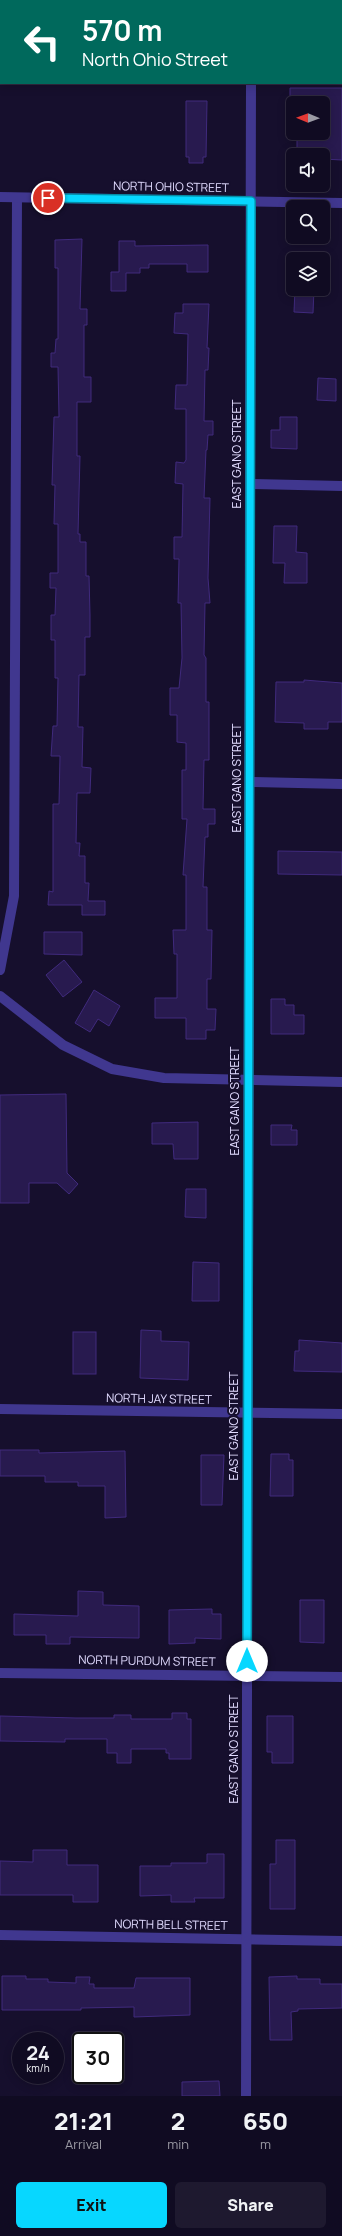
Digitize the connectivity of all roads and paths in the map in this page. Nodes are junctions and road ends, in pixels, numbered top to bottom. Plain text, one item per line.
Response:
1 (251, 84) edge
2 (0, 198) edge
3 (17, 198) junction
4 (251, 201) junction
5 (342, 203) edge
6 (250, 484) junction
7 (342, 486) edge
8 (251, 782) junction
9 (342, 784) edge
10 (0, 970) edge
11 (0, 996) edge
12 (248, 1080) junction
13 (342, 1082) edge
14 (0, 1409) edge
15 (247, 1413) junction
16 (342, 1414) edge
17 (0, 1672) edge
18 (247, 1676) junction
19 (342, 1677) edge
20 (0, 1935) edge
21 (246, 1939) junction
22 (342, 1941) edge
23 (246, 2096) edge

1 - 4 street, EAST GANO STREET
2 - 3 street, NORTH OHIO STREET
3 - 4 street, NORTH OHIO STREET
3 - 10 street
4 - 5 street, NORTH OHIO STREET
4 - 6 street, EAST GANO STREET
6 - 7 street
6 - 8 street, EAST GANO STREET
8 - 9 street
8 - 12 street, EAST GANO STREET
11 - 12 street
12 - 13 street
12 - 15 street, EAST GANO STREET
14 - 15 street, NORTH JAY STREET
15 - 16 street, NORTH JAY STREET
15 - 18 street, EAST GANO STREET
17 - 18 street, NORTH PURDUM STREET
18 - 19 street, NORTH PURDUM STREET
18 - 21 street, EAST GANO STREET
20 - 21 street, NORTH BELL STREET
21 - 22 street, NORTH BELL STREET
21 - 23 street, EAST GANO STREET

